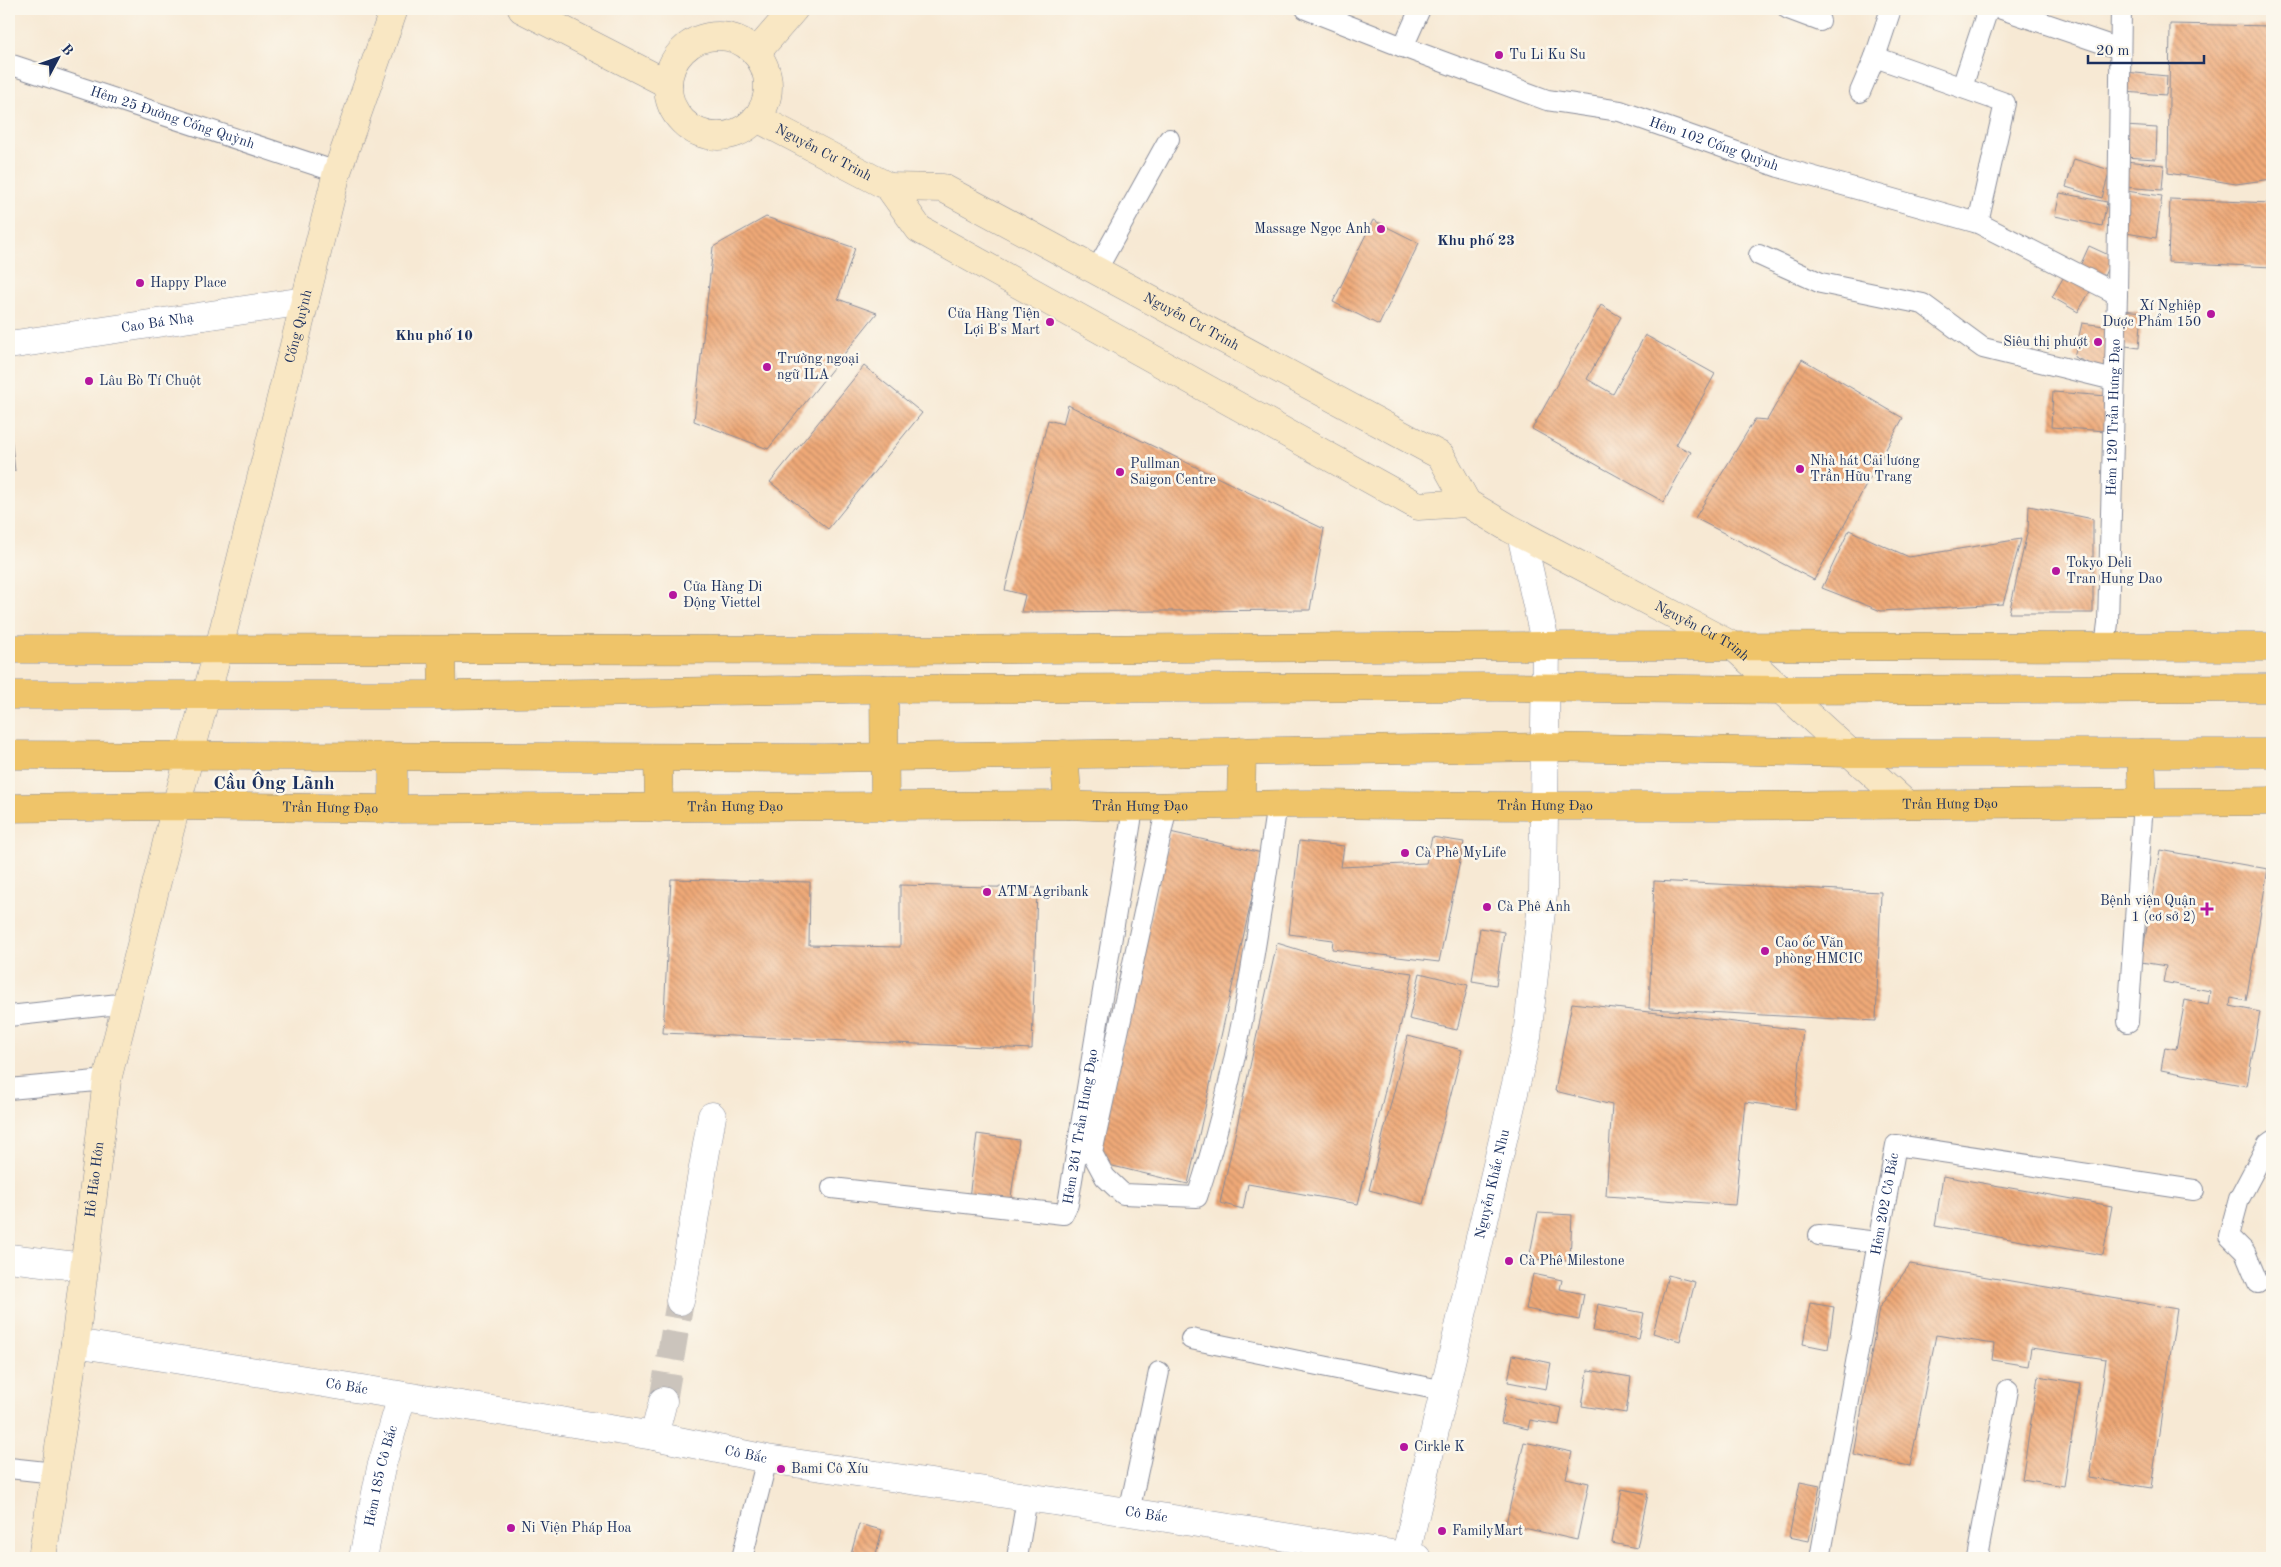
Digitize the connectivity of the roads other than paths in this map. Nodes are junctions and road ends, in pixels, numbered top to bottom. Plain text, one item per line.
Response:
1 (394, 9) edge
2 (522, 9) edge
3 (794, 9) edge
4 (1306, 9) edge
5 (1420, 9) edge
6 (1788, 9) edge
7 (1891, 9) edge
8 (1988, 9) edge
9 (2002, 9) edge
10 (2121, 9) edge
11 (1820, 21) dead end
12 (1402, 47) junction
13 (2120, 49) junction
14 (756, 53) junction
15 (1875, 57) junction
16 (9, 64) edge
17 (668, 84) junction
18 (1962, 87) junction
19 (1860, 92) dead end
20 (757, 118) junction
21 (1169, 138) dead end
22 (336, 172) junction
23 (889, 187) junction
24 (1978, 223) junction
25 (1759, 256) dead end
26 (1096, 271) junction
27 (2117, 294) junction
28 (305, 301) junction
29 (9, 345) edge
30 (2114, 380) junction
31 (1467, 503) junction
32 (1521, 534) junction
33 (1546, 646) junction
34 (1733, 646) junction
35 (2105, 646) junction
36 (2261, 646) edge
37 (219, 648) junction
38 (1304, 648) junction
39 (9, 649) edge
40 (442, 650) junction
41 (632, 650) junction
42 (988, 650) junction
43 (1121, 650) junction
44 (1546, 687) junction
45 (1302, 688) junction
46 (2263, 688) edge
47 (884, 689) junction
48 (988, 689) junction
49 (1122, 689) junction
50 (2106, 689) junction
51 (1781, 690) junction
52 (633, 692) junction
53 (207, 694) junction
54 (9, 695) edge
55 (443, 695) junction
56 (1545, 747) junction
57 (1242, 751) junction
58 (1850, 753) junction
59 (2141, 753) junction
60 (2272, 753) edge
61 (1064, 754) junction
62 (190, 755) junction
63 (9, 756) edge
64 (884, 756) junction
65 (393, 758) junction
66 (658, 758) junction
67 (2272, 801) edge
68 (2143, 802) junction
69 (1905, 803) junction
70 (1241, 804) junction
71 (1277, 804) junction
72 (1068, 805) junction
73 (176, 806) junction
74 (1166, 806) junction
75 (1544, 806) junction
76 (885, 807) junction
77 (9, 808) edge
78 (659, 808) junction
79 (393, 809) junction
80 (1133, 809) junction
81 (128, 1002) junction
82 (9, 1016) edge
83 (2128, 1022) dead end
84 (106, 1080) junction
85 (9, 1089) edge
86 (712, 1116) dead end
87 (2272, 1140) edge
88 (832, 1188) dead end
89 (2194, 1190) dead end
90 (1819, 1235) dead end
91 (1877, 1242) junction
92 (9, 1258) edge
93 (84, 1267) junction
94 (2258, 1283) dead end
95 (680, 1301) tunnel mouth
96 (1191, 1339) dead end
97 (75, 1343) junction
98 (1159, 1372) dead end
99 (2008, 1390) dead end
100 (1445, 1391) junction
101 (402, 1396) junction
102 (662, 1402) tunnel mouth
103 (654, 1436) junction
104 (767, 1459) junction
105 (9, 1468) edge
106 (55, 1473) junction
107 (1028, 1498) junction
108 (1129, 1512) junction
109 (1409, 1557) edge
110 (42, 1558) edge
111 (363, 1558) edge
112 (742, 1558) edge
113 (1017, 1558) edge
114 (1820, 1558) edge
115 (1977, 1558) edge

1 - 22 street, Cống Quỳnh
2 - 17 street
3 - 14 street
4 - 12 lane, Hẻm 102 Cống Quỳnh
5 - 12 lane
6 - 11 lane
7 - 15 lane
8 - 18 lane
9 - 13 lane
10 - 13 lane, Hẻm 120 Trần Hưng Đạo
12 - 24 lane, Hẻm 102 Cống Quỳnh
13 - 27 lane, Hẻm 120 Trần Hưng Đạo
14 - 17 street
14 - 20 street
15 - 18 lane
15 - 19 lane
16 - 22 lane, Hẻm 25 Đường Cống Quỳnh
17 - 20 street
18 - 24 lane
20 - 23 street, Nguyễn Cư Trinh
21 - 26 lane
22 - 28 street, Cống Quỳnh
23 - 26 street, Nguyễn Cư Trinh
23 - 31 street, Nguyễn Cư Trinh
24 - 27 lane, Hẻm 102 Cống Quỳnh
25 - 30 lane
26 - 31 street, Nguyễn Cư Trinh
27 - 30 lane, Hẻm 120 Trần Hưng Đạo
28 - 29 street, Cao Bá Nhạ
28 - 37 street, Cống Quỳnh
30 - 35 lane, Hẻm 120 Trần Hưng Đạo
31 - 32 street, Nguyễn Cư Trinh
32 - 33 street, Nguyễn Khắc Nhu
32 - 34 street, Nguyễn Cư Trinh
33 - 34 main road
33 - 38 main road
33 - 44 street, Nguyễn Khắc Nhu
34 - 35 main road
34 - 51 street, Nguyễn Cư Trinh
35 - 36 main road
35 - 50 main road
36 - 46 main road
37 - 39 main road
37 - 40 main road
37 - 53 street, Cống Quỳnh
38 - 43 main road
38 - 45 main road
40 - 41 main road
40 - 55 main road
41 - 42 main road
41 - 52 main road
42 - 43 main road
42 - 48 main road
43 - 49 main road
44 - 45 main road
44 - 51 main road
44 - 56 street, Nguyễn Khắc Nhu
45 - 49 main road
46 - 50 main road
47 - 48 main road
47 - 52 main road
47 - 64 main road
48 - 49 main road
50 - 51 main road
51 - 58 street, Nguyễn Cư Trinh
52 - 55 main road
53 - 54 main road
53 - 55 main road
53 - 62 street, Cống Quỳnh
56 - 57 main road
56 - 58 main road
56 - 75 street, Nguyễn Khắc Nhu
57 - 61 main road
57 - 70 main road
58 - 59 main road
58 - 69 street, Nguyễn Cư Trinh
59 - 60 main road
59 - 68 main road
61 - 64 main road
61 - 72 main road
62 - 63 main road
62 - 65 main road
62 - 73 street, Hồ Hảo Hớn
64 - 66 main road
64 - 76 main road
65 - 66 main road
65 - 79 main road
66 - 78 main road
67 - 68 main road, Trần Hưng Đạo
68 - 69 main road, Trần Hưng Đạo
68 - 83 lane
69 - 75 main road, Trần Hưng Đạo
70 - 71 main road, Trần Hưng Đạo
70 - 74 main road, Trần Hưng Đạo
71 - 74 lane
71 - 75 main road, Trần Hưng Đạo
72 - 76 main road, Trần Hưng Đạo
72 - 80 main road, Trần Hưng Đạo
73 - 77 main road, Trần Hưng Đạo
73 - 79 main road, Trần Hưng Đạo
73 - 81 street, Hồ Hảo Hớn
74 - 80 main road, Trần Hưng Đạo
75 - 100 street, Nguyễn Khắc Nhu
76 - 78 main road, Trần Hưng Đạo
78 - 79 main road, Trần Hưng Đạo
80 - 88 lane, Hẻm 261 Trần Hưng Đạo
81 - 82 lane
81 - 84 street, Hồ Hảo Hớn
84 - 85 lane
84 - 93 street, Hồ Hảo Hớn
86 - 95 street
87 - 94 lane
89 - 91 lane, Hẻm 202 Cô Bắc
90 - 91 lane
91 - 114 lane, Hẻm 202 Cô Bắc
92 - 93 street
93 - 97 street, Hồ Hảo Hớn
96 - 100 lane
97 - 101 street, Cô Bắc
97 - 106 street, Hồ Hảo Hớn
98 - 108 lane
99 - 115 lane
100 - 109 street, Nguyễn Khắc Nhu
101 - 103 street, Cô Bắc
101 - 111 street, Hẻm 185 Cô Bắc
102 - 103 street
103 - 104 street, Cô Bắc
104 - 107 street, Cô Bắc
104 - 112 lane
105 - 106 lane
106 - 110 street, Hồ Hảo Hớn
107 - 108 street, Cô Bắc
107 - 113 lane
108 - 109 street, Cô Bắc

